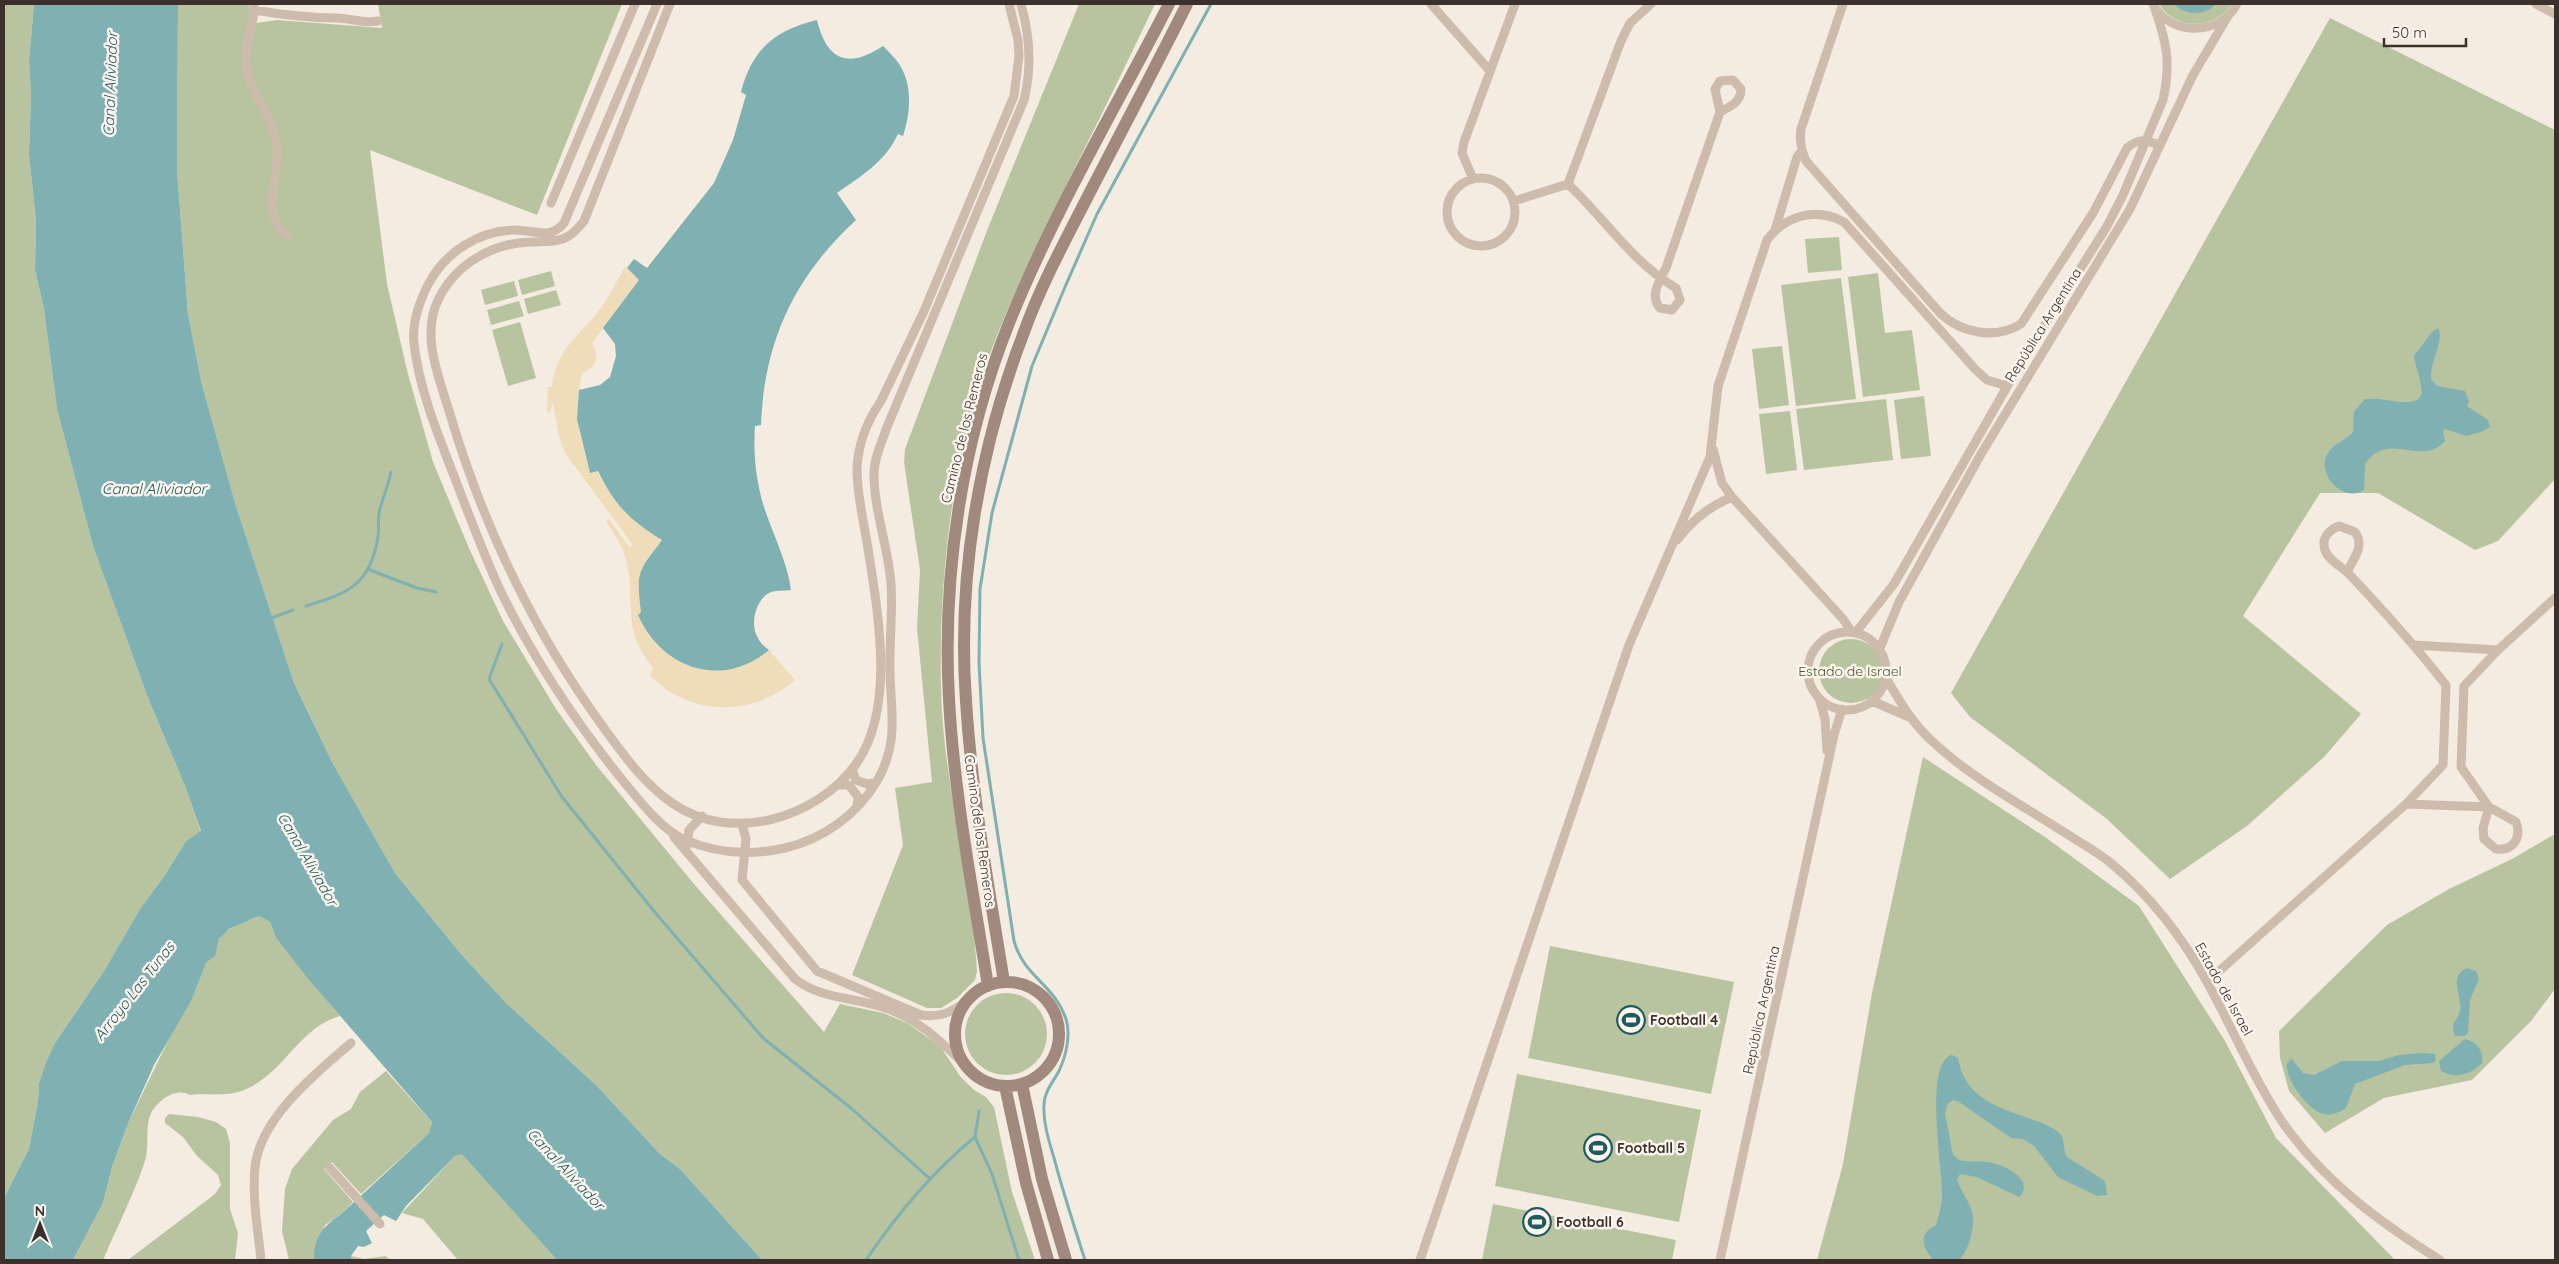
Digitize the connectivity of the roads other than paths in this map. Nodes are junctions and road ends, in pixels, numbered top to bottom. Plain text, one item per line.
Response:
1 (635, 4) edge
2 (657, 4) edge
3 (670, 4) edge
4 (1009, 4) edge
5 (1021, 4) edge
6 (1169, 4) edge
7 (1187, 4) edge
8 (1431, 4) edge
9 (1515, 4) edge
10 (1651, 4) edge
11 (1843, 4) edge
12 (2237, 4) edge
13 (2536, 4) edge
14 (2154, 6) edge
15 (254, 7) edge
16 (2555, 14) edge
17 (2228, 16) junction
18 (378, 21) dead end
19 (1490, 71) junction
20 (1720, 112) dead end
21 (2146, 139) junction
22 (2160, 146) junction
23 (1802, 151) junction
24 (1473, 179) junction
25 (1568, 184) junction
26 (1514, 201) junction
27 (551, 203) dead end
28 (2112, 218) junction
29 (2122, 224) junction
30 (1775, 230) junction
31 (287, 236) dead end
32 (2020, 364) junction
33 (2031, 372) junction
34 (2007, 386) junction
35 (1711, 443) junction
36 (1732, 497) junction
37 (1929, 521) junction
38 (1941, 526) junction
39 (1668, 552) junction
40 (2347, 572) junction
41 (2555, 598) edge
42 (1853, 631) junction
43 (2414, 645) junction
44 (1880, 648) junction
45 (2498, 650) junction
46 (1886, 678) junction
47 (2446, 685) junction
48 (2464, 686) junction
49 (1819, 698) junction
50 (1872, 701) junction
51 (1842, 710) junction
52 (1911, 718) junction
53 (2443, 765) junction
54 (1828, 766) junction
55 (2461, 767) junction
56 (852, 768) junction
57 (875, 783) junction
58 (838, 785) junction
59 (2406, 804) junction
60 (857, 806) junction
61 (2489, 807) junction
62 (702, 816) junction
63 (742, 824) junction
64 (664, 825) junction
65 (687, 840) junction
66 (688, 853) junction
67 (744, 854) junction
68 (1004, 982) junction
69 (2207, 982) junction
70 (988, 986) junction
71 (968, 1000) junction
72 (351, 1043) dead end
73 (966, 1066) junction
74 (1022, 1084) junction
75 (1005, 1086) junction
76 (329, 1168) dead end
77 (380, 1224) dead end
78 (261, 1260) edge
79 (1048, 1260) edge
80 (1066, 1260) edge
81 (1420, 1260) edge
82 (1720, 1260) edge
83 (2440, 1260) edge

1 - 27 street
2 - 64 street
3 - 62 street
4 - 56 street
5 - 57 street
6 - 70 main road, Camino de los Remeros
7 - 68 main road, Camino de los Remeros
8 - 19 street
9 - 19 street
10 - 25 street
11 - 23 street
12 - 17 street, República Argentina
13 - 16 street
14 - 17 street
14 - 21 street, República Argentina
15 - 18 street
15 - 31 street
17 - 22 street, República Argentina
19 - 24 street
20 - 25 street
21 - 22 street
21 - 23 street
21 - 28 street, República Argentina
22 - 29 street, República Argentina
23 - 30 street
24 - 26 street
24 - 26 street
25 - 26 street
28 - 29 street
28 - 32 street, República Argentina
29 - 33 street, República Argentina
30 - 34 street
30 - 35 street
32 - 33 street
32 - 34 street, República Argentina
33 - 38 street, República Argentina
34 - 37 street, República Argentina
35 - 36 street
35 - 39 street
36 - 39 street
36 - 42 street
37 - 38 street
37 - 42 street, República Argentina
38 - 44 street, República Argentina
39 - 81 street
40 - 40 street
40 - 43 street
41 - 45 street
42 - 44 street
42 - 49 street
43 - 45 street
43 - 47 street
44 - 46 street
45 - 48 street
46 - 50 street
46 - 52 street, Estado de Israel
47 - 48 street
47 - 53 street
48 - 55 street
49 - 51 street
49 - 54 street, República Argentina
50 - 51 street
50 - 52 street, Estado de Israel
51 - 54 street, República Argentina
52 - 69 street, Estado de Israel
53 - 55 street
53 - 59 street
54 - 82 street, República Argentina
55 - 61 street
56 - 57 street
56 - 58 street
57 - 60 street
58 - 60 street
58 - 63 street
59 - 61 street
59 - 69 street
60 - 67 street
61 - 61 street
62 - 63 street
62 - 65 street
63 - 67 street
64 - 65 street
64 - 66 street
65 - 66 street
65 - 67 street
66 - 73 street
67 - 71 street
68 - 70 main road
68 - 74 main road
69 - 83 street, Estado de Israel
70 - 71 main road
71 - 73 main road
72 - 78 street
73 - 75 main road
74 - 75 main road
74 - 80 main road
75 - 79 main road
76 - 77 street

